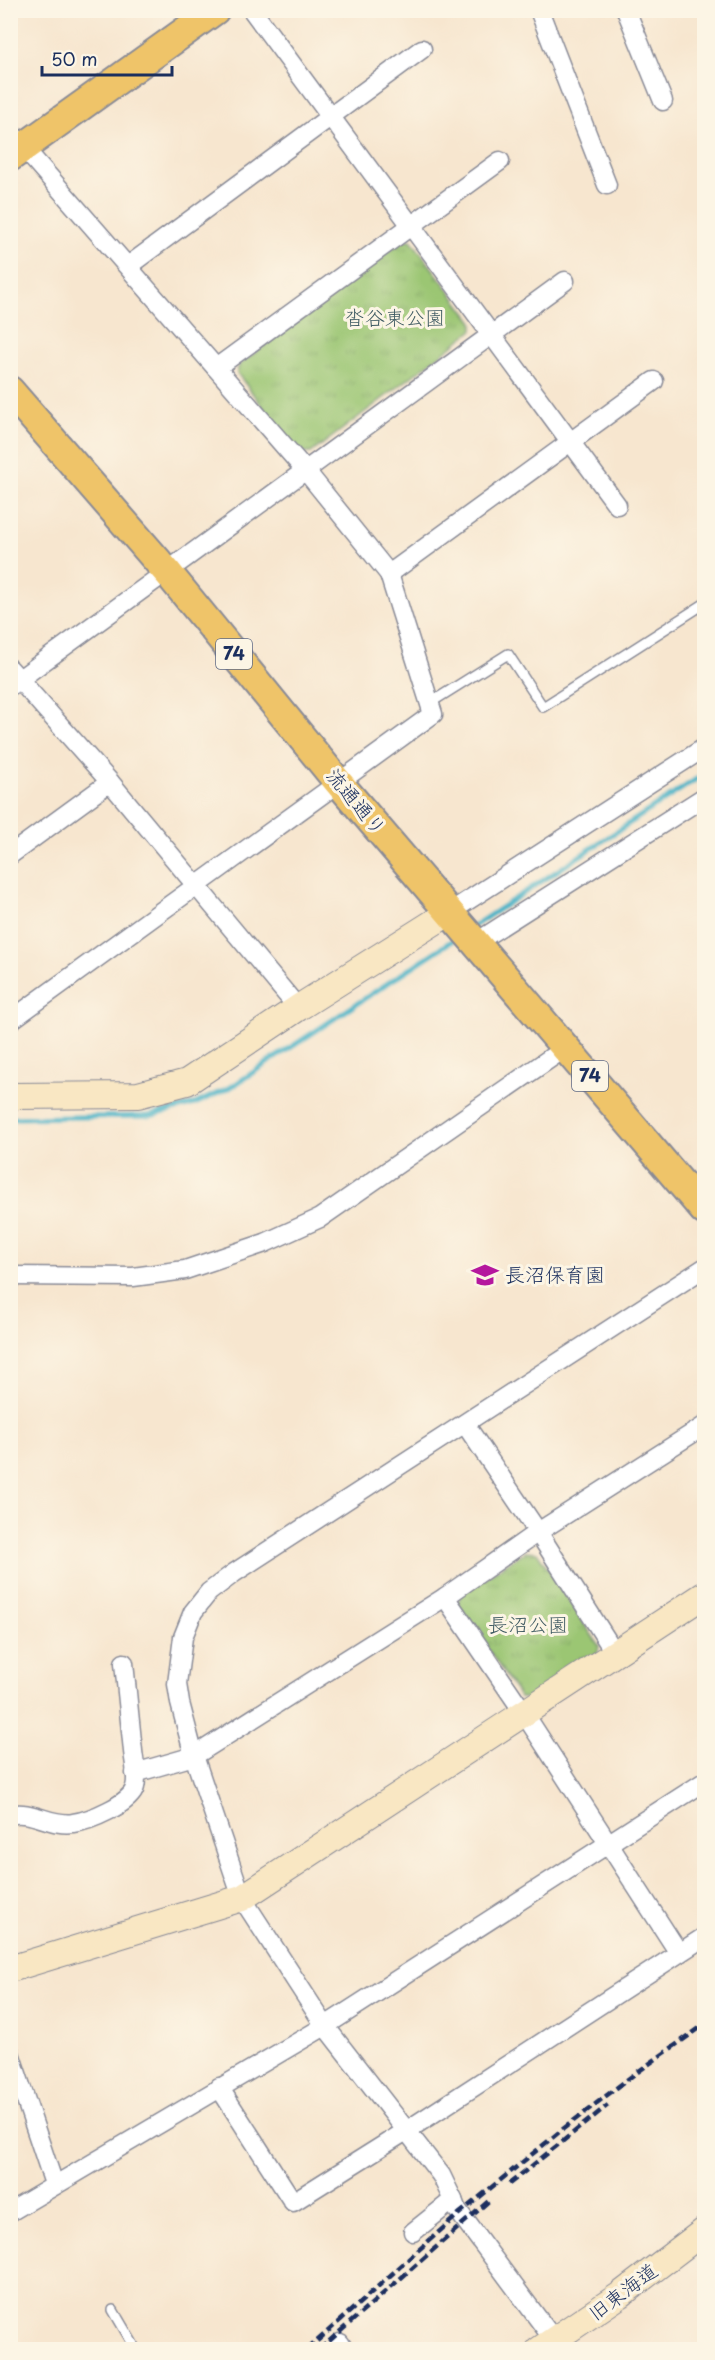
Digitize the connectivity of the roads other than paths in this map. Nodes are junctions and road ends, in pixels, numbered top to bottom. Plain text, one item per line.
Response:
1 (215, 10) edge
2 (252, 10) edge
3 (540, 10) edge
4 (626, 10) edge
5 (422, 49) dead end
6 (663, 101) dead end
7 (330, 117) junction
8 (15, 145) edge
9 (500, 162) dead end
10 (607, 185) dead end
11 (411, 226) junction
12 (128, 266) junction
13 (565, 281) dead end
14 (491, 333) junction
15 (216, 368) junction
16 (654, 381) dead end
17 (10, 391) edge
18 (571, 443) junction
19 (306, 471) junction
20 (617, 505) dead end
21 (168, 573) junction
22 (388, 574) junction
23 (705, 604) edge
24 (14, 678) edge
25 (430, 703) junction
26 (705, 748) edge
27 (110, 782) junction
28 (338, 782) junction
29 (705, 797) edge
30 (10, 855) edge
31 (196, 887) junction
32 (453, 916) junction
33 (476, 943) junction
34 (298, 1008) junction
35 (10, 1021) edge
36 (566, 1048) junction
37 (10, 1096) edge
38 (705, 1210) edge
39 (705, 1268) edge
40 (10, 1276) edge
41 (465, 1424) junction
42 (705, 1426) edge
43 (538, 1533) junction
44 (705, 1595) edge
45 (445, 1597) junction
46 (615, 1653) junction
47 (124, 1663) dead end
48 (524, 1713) junction
49 (194, 1756) junction
50 (135, 1773) junction
51 (705, 1782) edge
52 (10, 1815) edge
53 (609, 1844) junction
54 (242, 1898) junction
55 (705, 1937) edge
56 (679, 1953) junction
57 (10, 1969) edge
58 (325, 2026) junction
59 (10, 2053) edge
60 (219, 2087) junction
61 (406, 2131) junction
62 (54, 2184) junction
63 (453, 2200) junction
64 (10, 2212) edge
65 (705, 2231) edge
66 (413, 2232) dead end
67 (112, 2310) dead end
68 (554, 2345) edge
69 (131, 2349) edge

1 - 8 main road
2 - 7 street
3 - 10 street
4 - 6 street
5 - 7 street
7 - 11 street
7 - 12 street
8 - 12 street
9 - 11 street
11 - 14 street
11 - 15 street
12 - 15 street
13 - 14 street
14 - 18 street
14 - 19 street
15 - 19 street
16 - 18 street
17 - 21 main road, 流通通り / 74
18 - 20 street
18 - 22 street
19 - 21 street
19 - 22 street
21 - 24 street
21 - 28 main road, 流通通り / 74
22 - 25 street
23 - 25 lane
24 - 27 street
25 - 28 street
26 - 32 street
27 - 30 street
27 - 31 street
28 - 31 street
28 - 32 main road, 流通通り / 74
29 - 33 street
31 - 34 street
31 - 35 street
32 - 33 main road, 流通通り / 74
32 - 34 street
33 - 36 main road, 流通通り / 74
34 - 37 street
36 - 38 main road, 流通通り / 74
36 - 40 street
39 - 41 street
41 - 43 street
41 - 49 street
42 - 43 street
43 - 45 street
43 - 46 street
44 - 46 street
45 - 48 street
45 - 49 street
46 - 48 street
47 - 50 street
48 - 53 street
48 - 54 street
49 - 50 street
49 - 54 street
50 - 52 street
51 - 53 street
53 - 56 street
53 - 58 street
54 - 57 street
54 - 58 street
55 - 56 street
56 - 61 street
58 - 60 street
58 - 61 street
59 - 62 street
60 - 61 street
60 - 62 street
61 - 63 street
62 - 64 street
63 - 66 street
63 - 68 street
65 - 68 street, 旧東海道
67 - 69 lane

